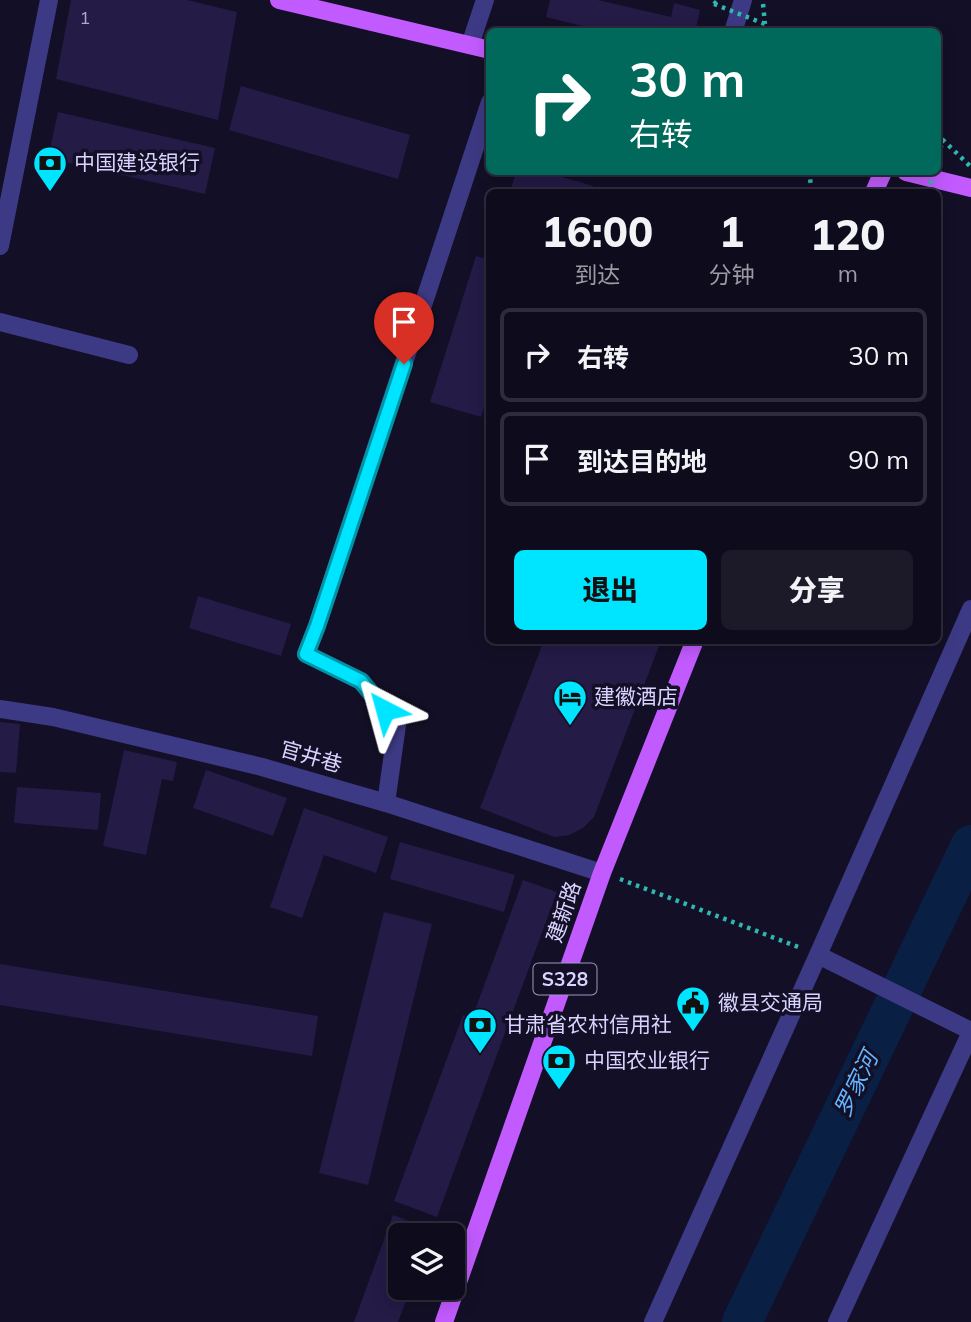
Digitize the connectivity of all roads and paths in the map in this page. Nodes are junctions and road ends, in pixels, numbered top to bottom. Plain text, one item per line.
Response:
1 (49, 0) edge
2 (279, 0) edge
3 (485, 0) edge
4 (743, 0) edge
5 (762, 0) edge
6 (716, 2) edge
7 (765, 24) junction
8 (734, 28) edge
9 (765, 28) edge
10 (470, 45) junction
11 (486, 49) edge
12 (486, 114) edge
13 (941, 147) edge
14 (971, 167) edge
15 (918, 175) edge
16 (971, 188) edge
17 (0, 246) edge
18 (0, 322) edge
19 (129, 355) dead end
20 (971, 609) edge
21 (693, 644) edge
22 (0, 709) edge
23 (386, 803) junction
24 (603, 873) junction
25 (818, 955) junction
26 (971, 1031) edge
27 (444, 1322) edge
28 (653, 1322) edge
29 (837, 1322) edge

1 - 17 street
2 - 10 main road
3 - 10 street
4 - 8 street
5 - 7 path
6 - 7 path, bridge
7 - 9 path, bridge
10 - 11 main road
12 - 23 street
13 - 14 path
15 - 16 main road
18 - 19 street
20 - 25 street
21 - 24 main road, 建新路 / S328
22 - 23 street, 官井巷
23 - 24 street, 官井巷
24 - 25 path
24 - 27 main road, 建新路 / S328
25 - 26 street
25 - 28 street
26 - 29 street

